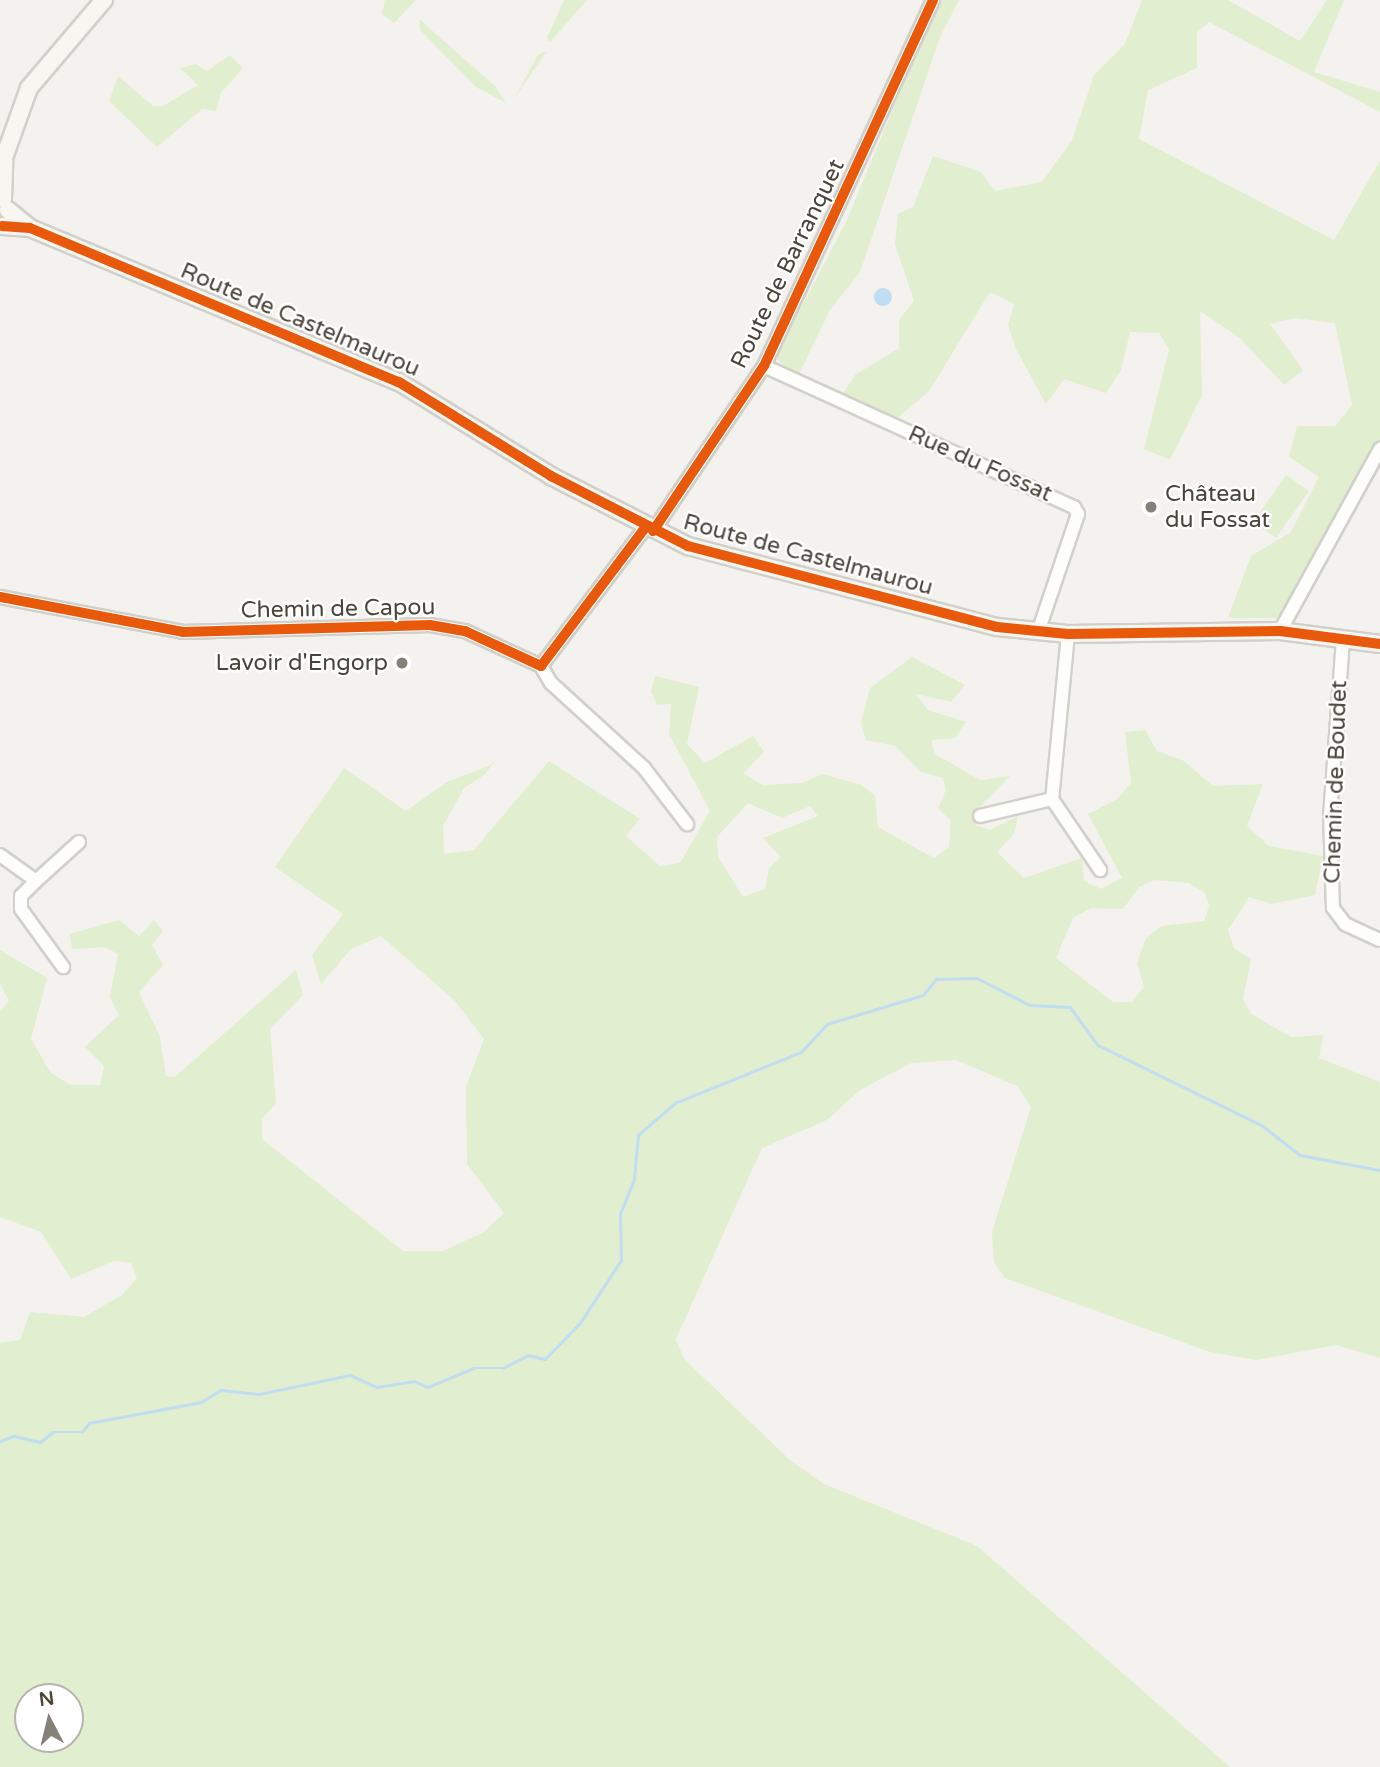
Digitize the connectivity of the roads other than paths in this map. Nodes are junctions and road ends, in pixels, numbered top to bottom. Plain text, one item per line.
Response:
1 (104, 0) edge
2 (933, 0) edge
3 (2, 165) edge
4 (4, 202) edge
5 (1, 227) edge
6 (30, 228) junction
7 (764, 366) junction
8 (1380, 449) edge
9 (649, 529) junction
10 (0, 597) edge
11 (1280, 631) junction
12 (1038, 632) junction
13 (1068, 634) junction
14 (1343, 639) junction
15 (1380, 644) edge
16 (541, 666) junction
17 (1052, 799) junction
18 (980, 816) dead end
19 (687, 824) dead end
20 (79, 842) dead end
21 (0, 855) edge
22 (1100, 870) dead end
23 (36, 881) junction
24 (1380, 940) edge
25 (63, 967) dead end

1 - 3 street
2 - 7 street, Route de Barranquet
3 - 4 street
4 - 5 street
4 - 6 street, Route de Castelmaurou
5 - 6 street, Route de Castelmaurou
6 - 9 street, Route de Castelmaurou
7 - 9 street, Route de Barranquet
7 - 12 street, Rue du Fossat
8 - 11 street
9 - 12 street, Route de Castelmaurou
9 - 16 street
10 - 16 street, Chemin de Capou
11 - 13 street, Route de Castelmaurou
11 - 14 street, Route de Castelmaurou
12 - 13 street, Route de Castelmaurou
13 - 17 street
14 - 15 street, Route de Castelmaurou
14 - 24 street, Chemin de Boudet
16 - 19 street
17 - 18 street
17 - 22 street
20 - 23 street
21 - 23 street
23 - 25 street

